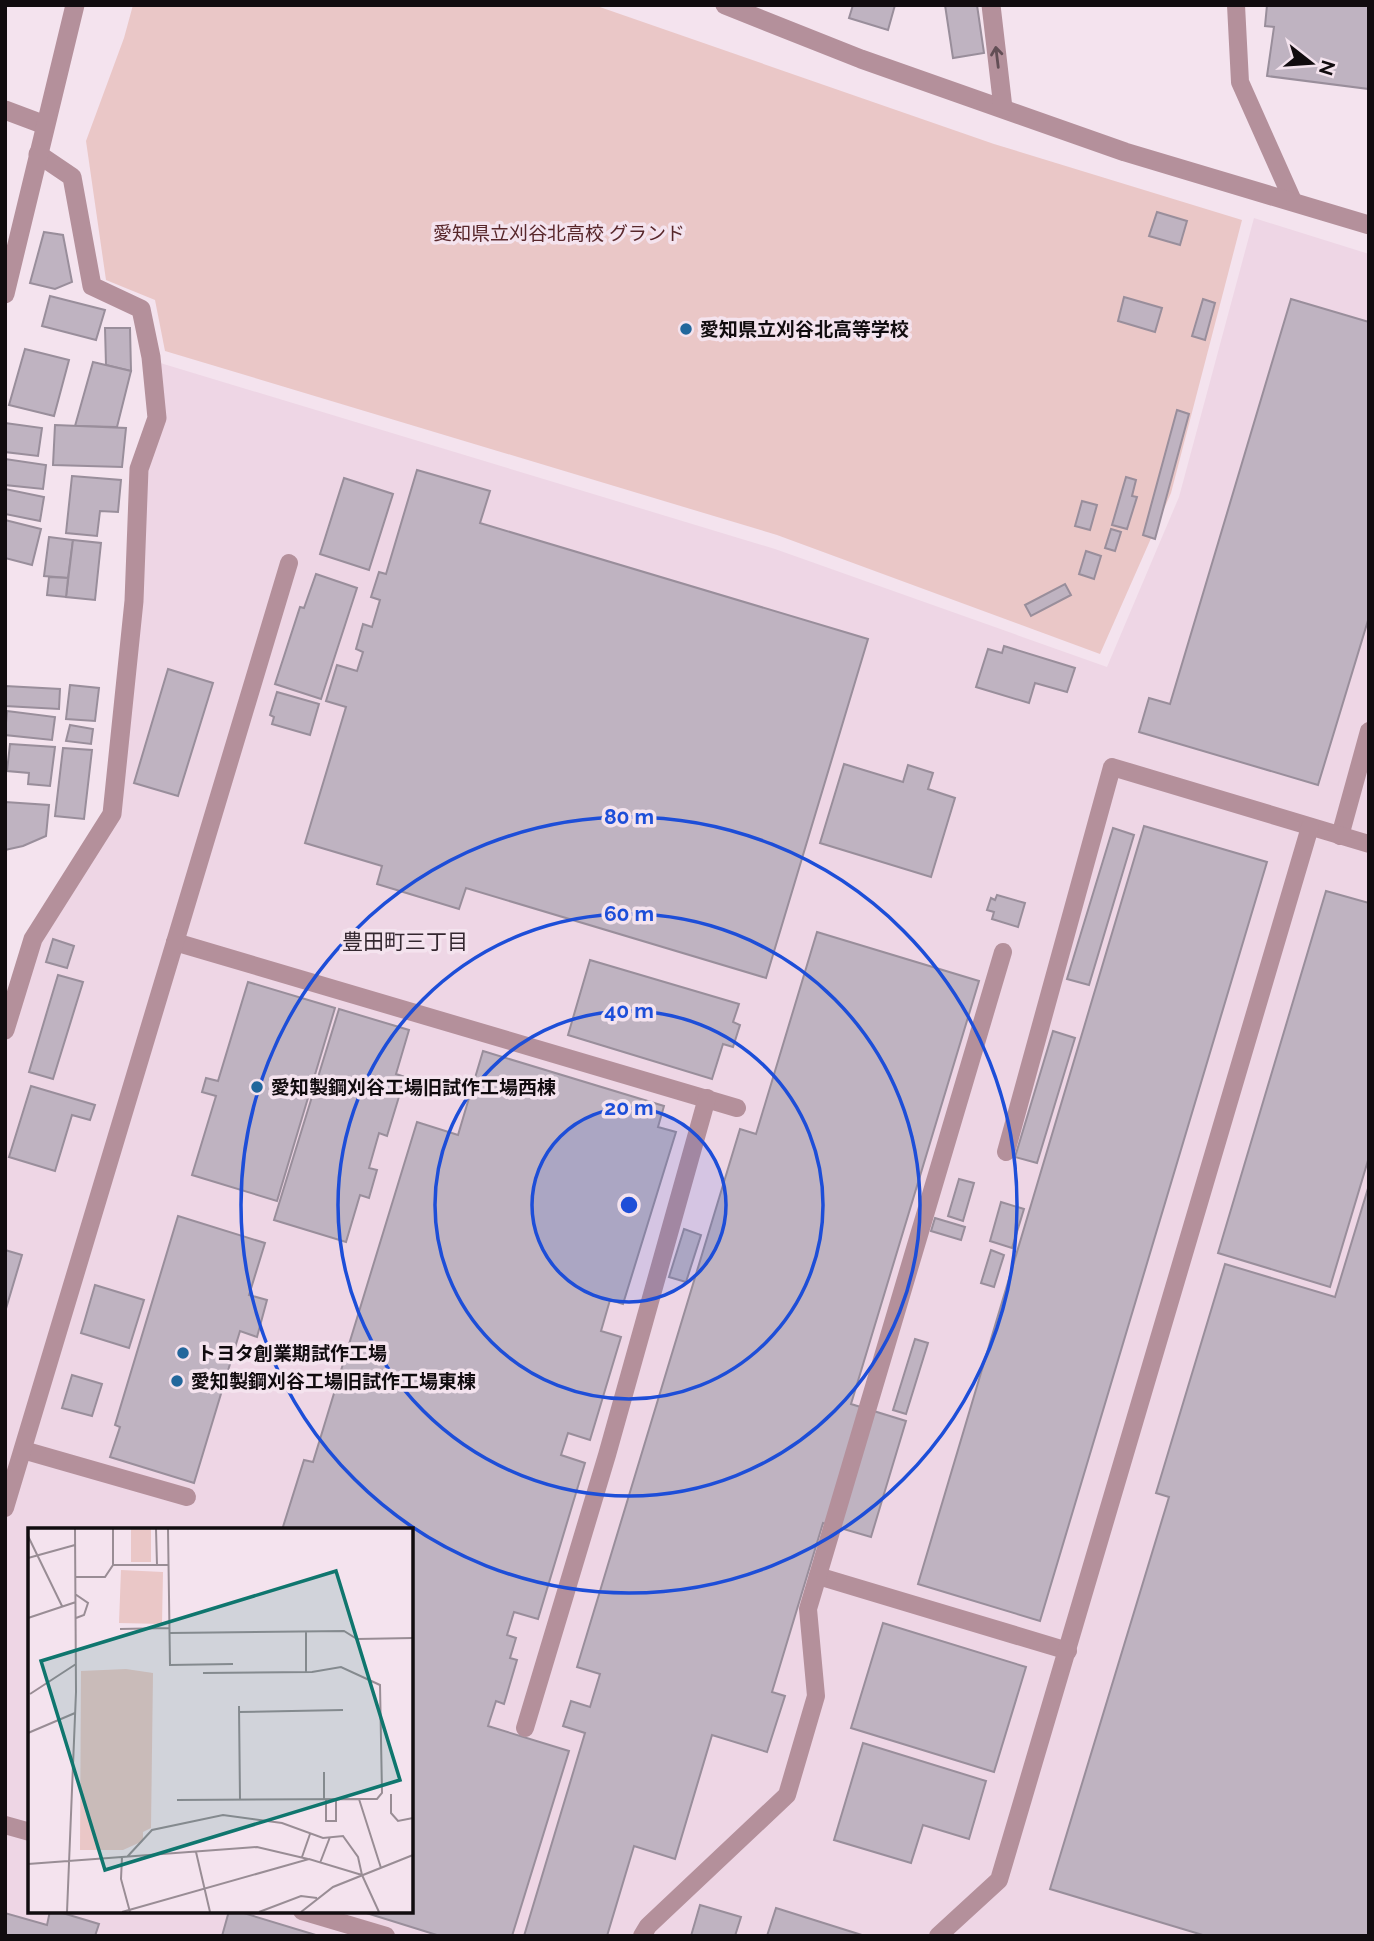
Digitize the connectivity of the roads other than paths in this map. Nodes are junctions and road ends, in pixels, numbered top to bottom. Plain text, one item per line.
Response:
1 (75, 5) edge
2 (725, 5) edge
3 (991, 5) edge
4 (1236, 5) edge
5 (1003, 108) junction
6 (5, 110) edge
7 (45, 125) junction
8 (38, 155) junction
9 (1293, 201) junction
10 (1369, 225) edge
11 (5, 294) edge
12 (289, 563) dead end
13 (1369, 732) edge
14 (1310, 827) junction
15 (1340, 836) junction
16 (1369, 844) edge
17 (176, 942) junction
18 (1003, 952) dead end
19 (5, 1030) edge
20 (707, 1098) junction
21 (737, 1108) dead end
22 (1006, 1152) dead end
23 (16, 1457) edge
24 (187, 1497) dead end
25 (5, 1508) edge
26 (818, 1576) junction
27 (1068, 1651) junction
28 (524, 1728) dead end
29 (5, 1825) edge
30 (28, 1831) edge
31 (309, 1913) edge
32 (386, 1936) edge
33 (642, 1936) edge
34 (938, 1936) edge

1 - 7 street
2 - 5 street
5 -> 3 street
4 - 9 lane
5 - 9 street
6 - 7 street
7 - 8 street
8 - 11 street
8 - 19 street
9 - 10 street
12 - 17 lane
13 - 15 lane
14 - 15 lane
14 - 22 lane
14 - 27 lane
15 - 16 lane
17 - 20 lane
17 - 23 lane
18 - 26 lane
20 - 21 lane
20 - 28 lane
23 - 24 lane
23 - 25 lane
26 - 27 lane
26 - 33 lane
27 - 34 lane
29 - 30 lane
31 - 32 lane

